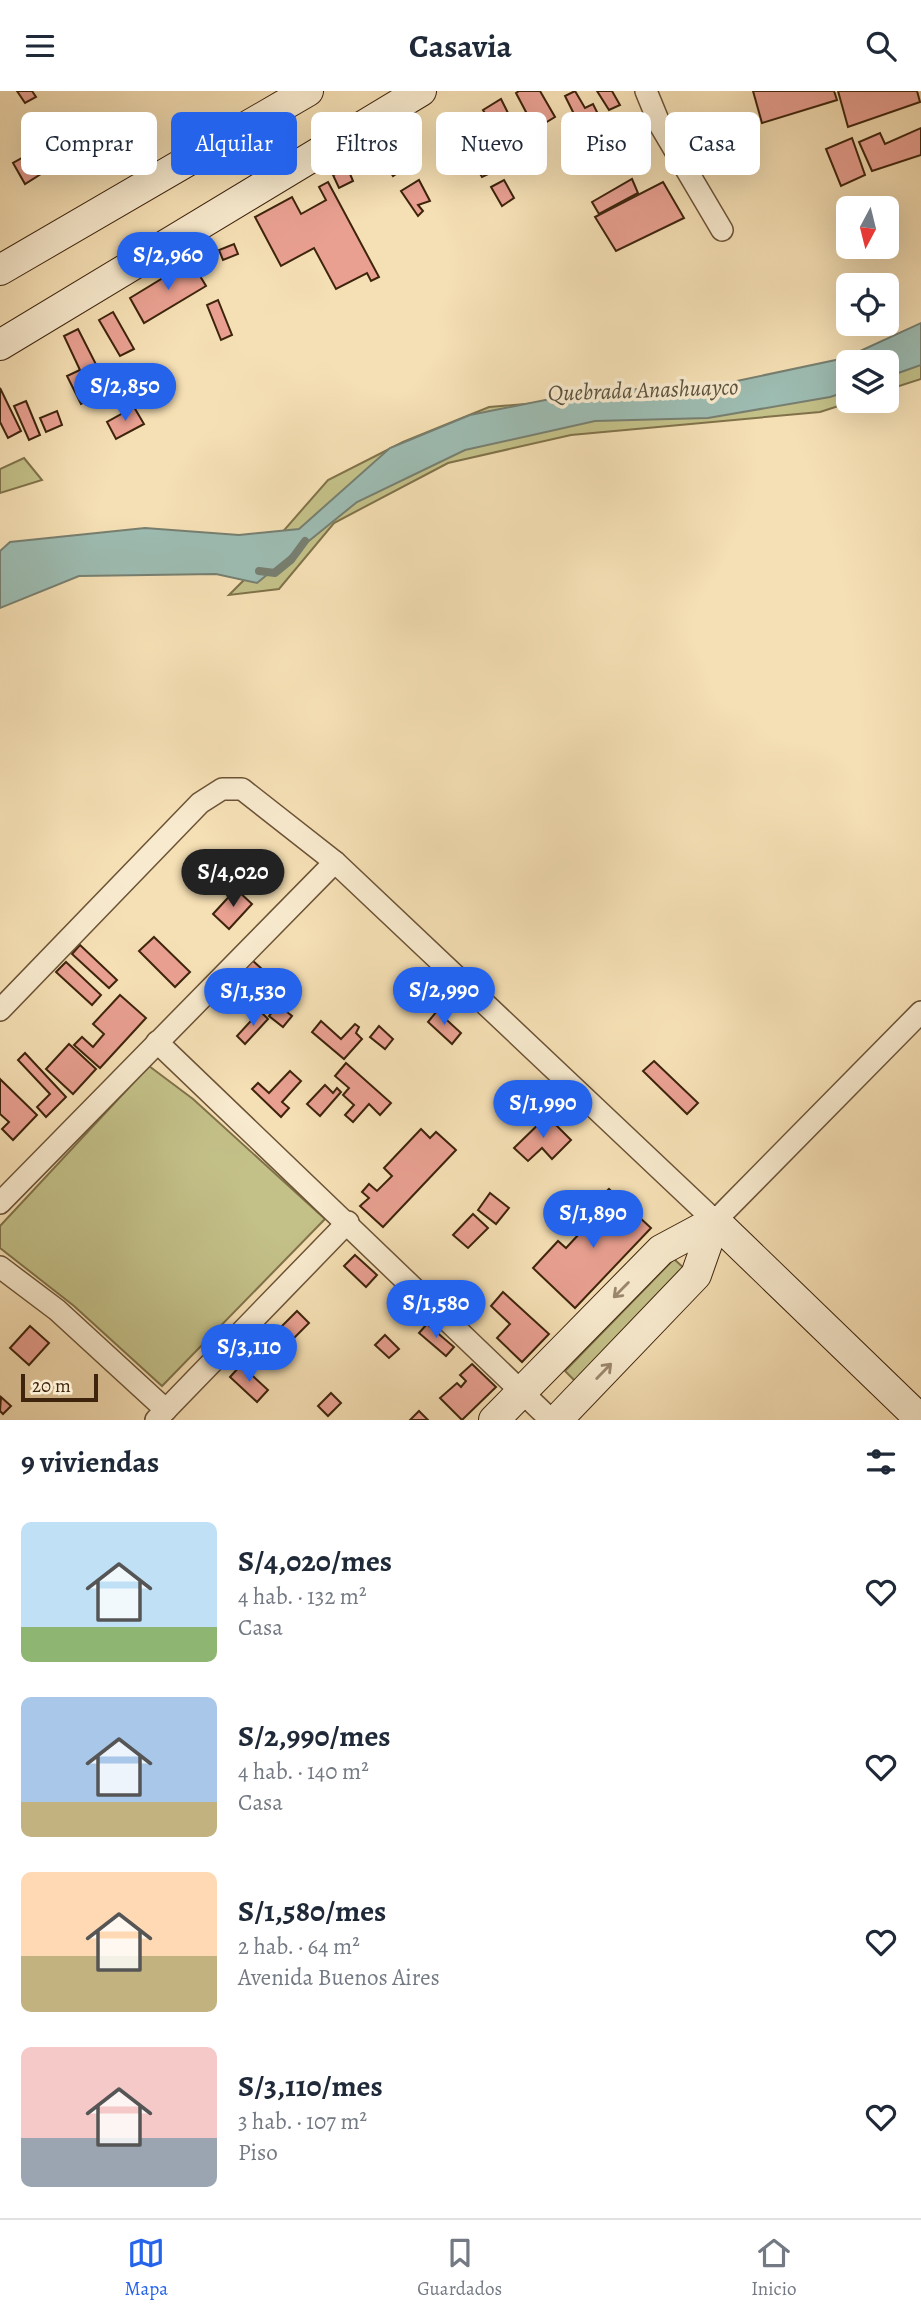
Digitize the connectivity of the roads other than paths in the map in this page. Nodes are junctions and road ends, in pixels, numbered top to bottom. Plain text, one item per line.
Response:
1 (308, 91) edge
2 (421, 91) edge
3 (646, 91) edge
4 (722, 230) dead end
5 (0, 270) edge
6 (0, 345) edge
7 (335, 862) junction
8 (0, 1010) edge
9 (921, 1012) edge
10 (157, 1042) junction
11 (0, 1203) edge
12 (715, 1221) junction
13 (348, 1222) junction
14 (0, 1267) edge
15 (522, 1392) junction
16 (161, 1415) edge
17 (494, 1420) edge
18 (551, 1420) edge
19 (557, 1420) edge
20 (921, 1420) edge

1 - 5 street
2 - 6 street
3 - 4 street
7 - 8 street
7 - 10 street
7 - 12 street
9 - 12 street
10 - 11 street
10 - 13 street
12 -> 15 street
19 -> 12 street
12 - 20 street
13 - 15 street
13 - 16 street
14 - 16 street
15 - 17 street
15 - 18 street

